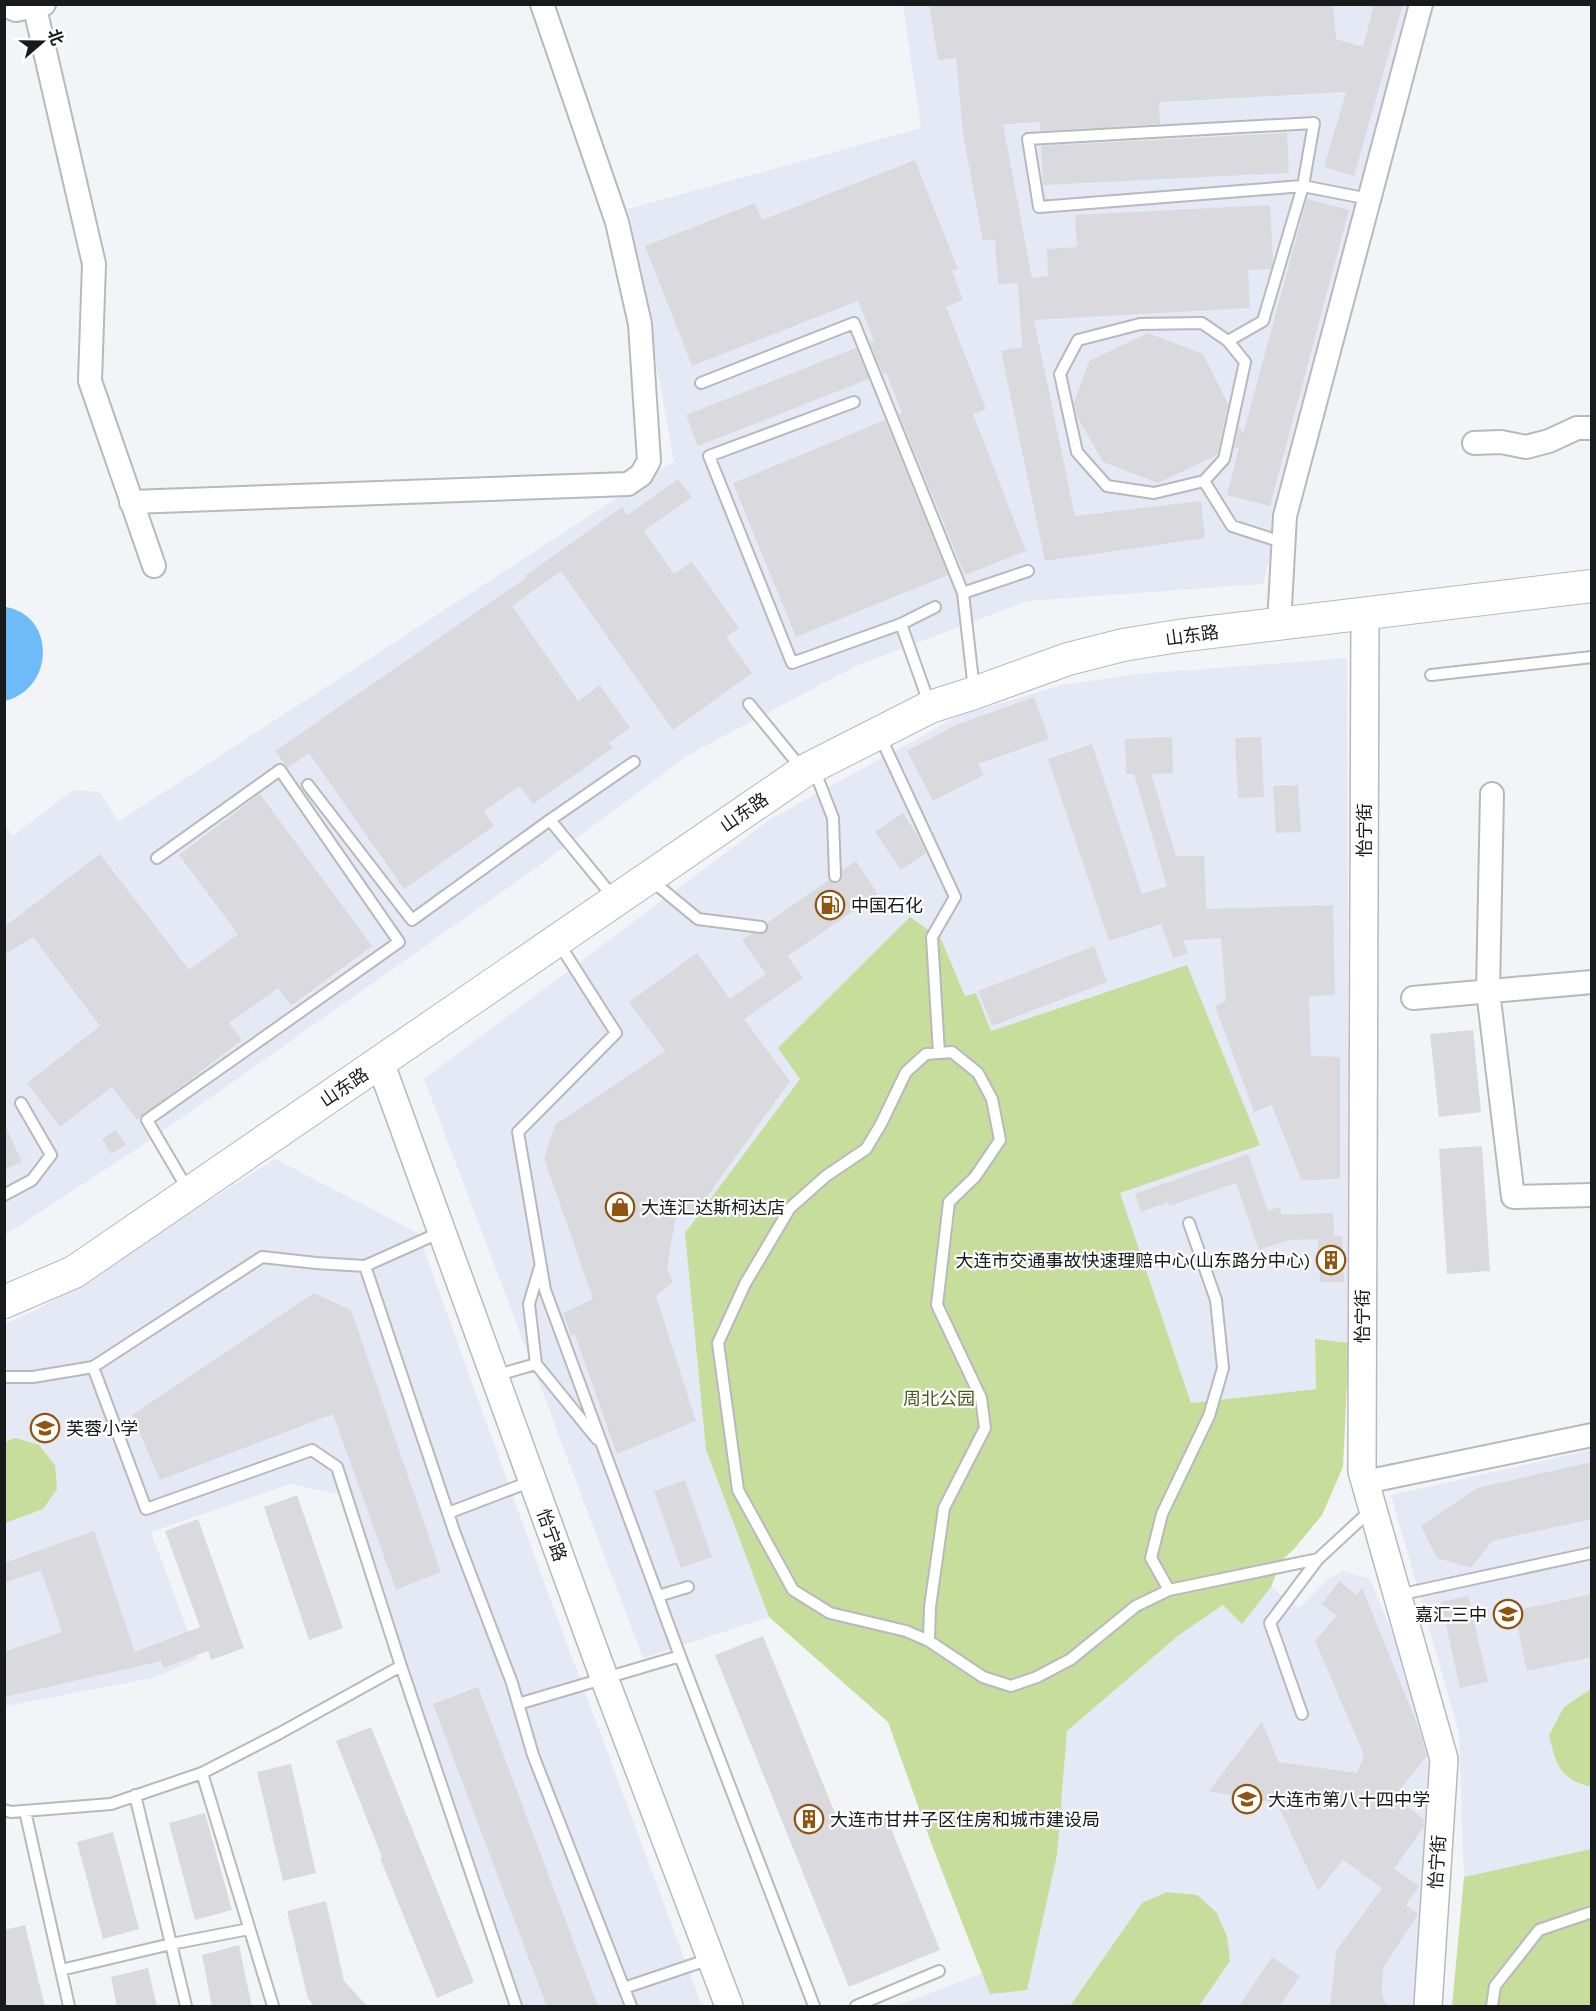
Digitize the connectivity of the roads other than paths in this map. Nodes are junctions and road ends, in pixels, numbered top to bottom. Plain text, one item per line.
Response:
1 (542, 4) edge
2 (1421, 4) edge
3 (4, 5) edge
4 (37, 5) edge
5 (1303, 186) junction
6 (1369, 199) junction
7 (1228, 341) junction
8 (701, 383) dead end
9 (854, 402) dead end
10 (1592, 428) edge
11 (1474, 443) dead end
12 (1204, 481) junction
13 (130, 502) junction
14 (1285, 543) junction
15 (154, 566) dead end
16 (1028, 571) dead end
17 (1592, 586) edge
18 (963, 593) junction
19 (935, 608) dead end
20 (1365, 613) junction
21 (901, 624) junction
22 (1280, 624) junction
23 (1592, 657) edge
24 (1431, 675) dead end
25 (974, 693) junction
26 (749, 704) dead end
27 (930, 706) junction
28 (879, 733) junction
29 (634, 762) dead end
30 (808, 769) junction
31 (308, 785) dead end
32 (1492, 794) dead end
33 (550, 820) junction
34 (157, 858) dead end
35 (835, 876) dead end
36 (649, 878) junction
37 (616, 900) junction
38 (761, 927) dead end
39 (558, 941) junction
40 (1592, 982) edge
41 (1488, 991) junction
42 (1413, 998) dead end
43 (939, 1053) junction
44 (380, 1062) junction
45 (21, 1103) dead end
46 (190, 1193) junction
47 (4, 1195) edge
48 (1592, 1195) edge
49 (1189, 1223) dead end
50 (441, 1232) junction
51 (541, 1265) junction
52 (365, 1266) junction
53 (4, 1302) edge
54 (536, 1364) junction
55 (93, 1367) junction
56 (494, 1376) junction
57 (4, 1377) edge
58 (1592, 1435) edge
59 (603, 1447) junction
60 (532, 1481) junction
61 (1365, 1482) junction
62 (1372, 1508) junction
63 (448, 1513) junction
64 (1592, 1553) edge
65 (1318, 1559) junction
66 (688, 1587) dead end
67 (1169, 1590) junction
68 (1397, 1595) junction
69 (658, 1596) junction
70 (929, 1641) junction
71 (680, 1656) junction
72 (401, 1666) junction
73 (605, 1680) junction
74 (518, 1704) junction
75 (1302, 1714) dead end
76 (202, 1773) junction
77 (135, 1795) junction
78 (4, 1810) edge
79 (25, 1811) junction
80 (1592, 1912) edge
81 (249, 1929) junction
82 (171, 1944) junction
83 (710, 1959) junction
84 (61, 1970) junction
85 (939, 1971) dead end
86 (624, 1988) junction
87 (69, 2007) edge
88 (186, 2007) edge
89 (273, 2007) edge
90 (516, 2007) edge
91 (631, 2007) edge
92 (729, 2007) edge
93 (814, 2007) edge
94 (856, 2007) edge
95 (1428, 2007) edge
96 (1491, 2007) edge

1 - 13 street
2 - 6 street
3 - 4 street
4 - 13 street
5 - 5 lane
5 - 6 lane
5 - 7 lane
6 - 14 street
7 - 12 lane
7 - 12 lane
8 - 18 lane
9 - 21 lane
10 - 11 street
12 - 14 lane
13 - 15 street
14 - 22 street
16 - 18 lane
17 - 20 main road, 山东路
18 - 25 lane
19 - 21 lane
20 - 22 main road, 山东路
20 - 61 street, 怡宁街
21 - 27 lane
22 - 25 main road, 山东路
23 - 24 lane
25 - 27 main road, 山东路
26 - 30 lane
27 - 28 main road, 山东路
28 - 30 main road, 山东路
28 - 43 lane
29 - 33 lane
30 - 35 lane
30 - 36 main road, 山东路
31 - 33 lane
32 - 41 street
33 - 37 lane
34 - 46 lane
36 - 37 main road, 山东路
36 - 38 lane
37 - 39 main road, 山东路
39 - 44 main road, 山东路
39 - 51 lane
40 - 41 street
41 - 42 street
41 - 48 street
43 - 70 lane
43 - 70 lane
44 - 46 main road, 山东路
44 - 50 street, 怡宁路
45 - 47 lane
46 - 53 main road, 山东路
49 - 67 lane
50 - 52 lane
50 - 56 street, 怡宁路
51 - 54 lane
51 - 59 lane
52 - 55 lane
52 - 63 lane
54 - 56 lane
54 - 59 lane
55 - 57 lane
55 - 72 lane
56 - 60 street, 怡宁路
58 - 61 street
59 - 69 lane
60 - 63 lane
60 - 73 street, 怡宁路
61 - 62 street, 怡宁街
62 - 65 lane
62 - 68 street, 怡宁街
63 - 74 lane
64 - 68 lane
65 - 67 lane
65 - 75 lane
66 - 69 lane
67 - 70 lane
68 - 95 street, 怡宁街
69 - 71 lane
71 - 73 lane
71 - 93 lane
72 - 76 lane
72 - 90 lane
73 - 74 lane
73 - 83 street, 怡宁路
74 - 86 lane
76 - 77 lane
76 - 81 lane
77 - 79 lane
77 - 82 lane
78 - 79 lane
79 - 84 lane
80 - 96 lane
81 - 82 lane
81 - 89 lane
82 - 84 lane
82 - 88 lane
83 - 86 lane
83 - 92 street, 怡宁路
84 - 87 lane
85 - 94 lane
86 - 91 lane

